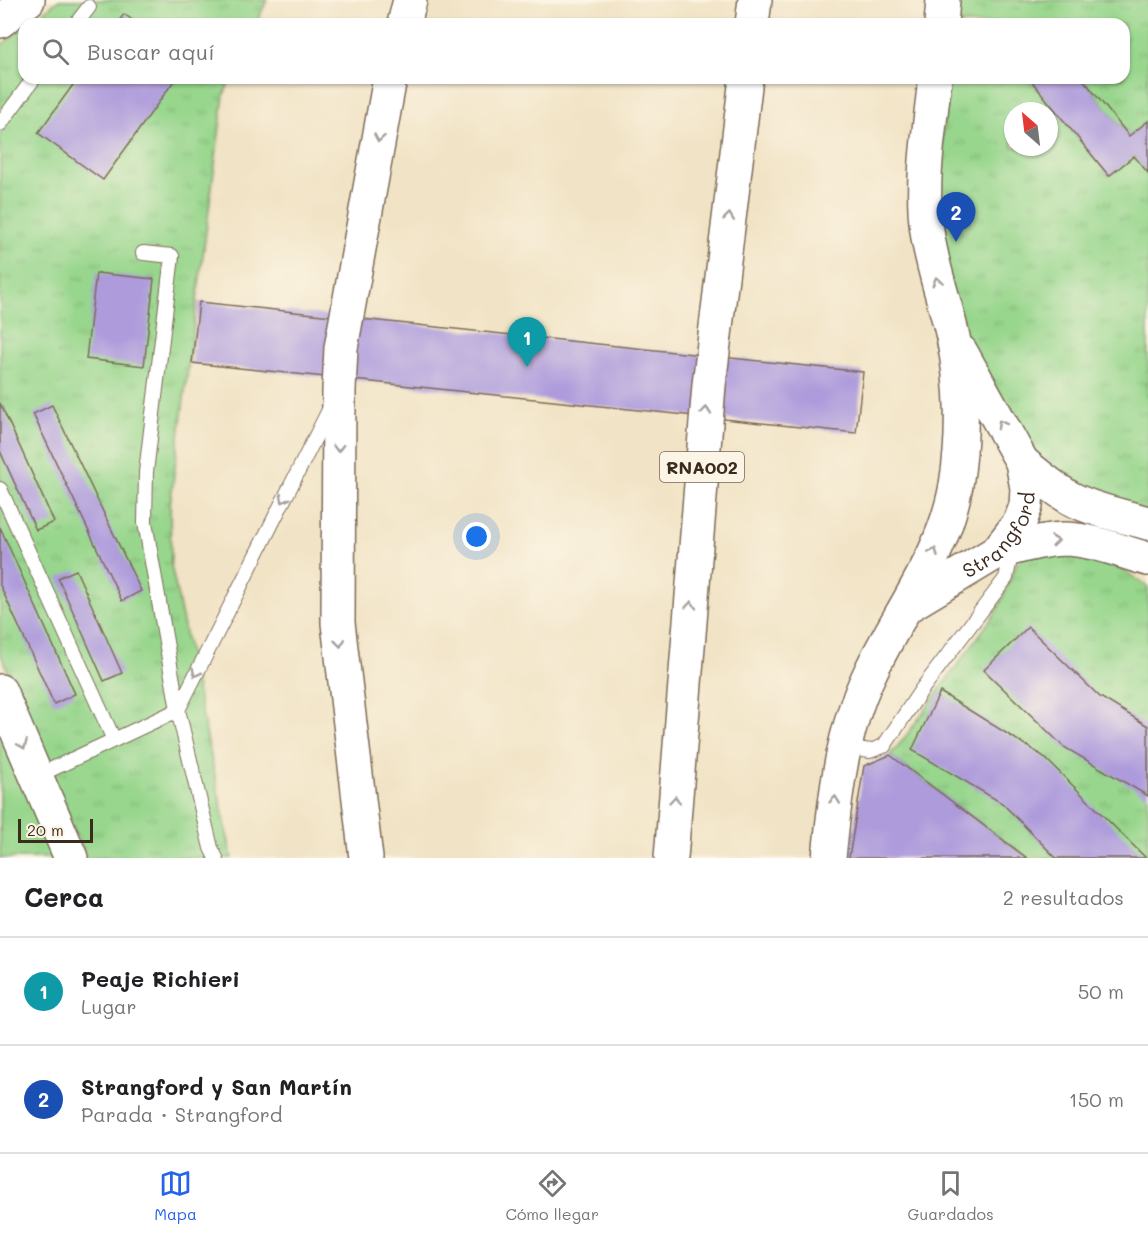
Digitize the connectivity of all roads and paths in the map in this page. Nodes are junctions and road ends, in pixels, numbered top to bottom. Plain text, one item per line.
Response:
1 (28, 0) edge
2 (410, 0) edge
3 (755, 0) edge
4 (943, 0) edge
5 (89, 8) dead end
6 (81, 18) edge
7 (406, 18) edge
8 (753, 18) edge
9 (942, 18) edge
10 (0, 21) edge
11 (30, 84) edge
12 (389, 84) edge
13 (745, 84) edge
14 (935, 84) edge
15 (0, 124) edge
16 (143, 253) dead end
17 (953, 338) junction
18 (339, 390) junction
19 (1022, 462) junction
20 (0, 489) edge
21 (1148, 523) edge
22 (998, 552) junction
23 (1148, 559) edge
24 (909, 605) junction
25 (0, 691) edge
26 (178, 710) junction
27 (114, 740) junction
28 (845, 747) junction
29 (37, 776) junction
30 (71, 858) edge
31 (216, 858) edge
32 (366, 858) edge
33 (670, 858) edge
34 (829, 858) edge

1 - 10 main road
2 - 7 main road
3 - 8 main road
4 - 9 main road
5 - 6 lane
11 - 15 lane
12 -> 18 main road
33 -> 13 main road, RNA002
17 -> 14 main road, Strangford
16 - 26 lane
19 -> 17 main road, Strangford
24 -> 17 main road, Strangford
18 -> 26 lane
18 -> 32 main road
19 - 21 main road
19 - 22 main road, Strangford
20 - 27 lane
22 -> 23 main road
22 - 24 main road, Strangford
22 - 28 lane
24 - 28 main road, Strangford
25 -> 29 main road
26 - 27 lane
26 - 31 lane
27 - 29 lane
34 -> 28 main road, Strangford
29 - 30 main road

